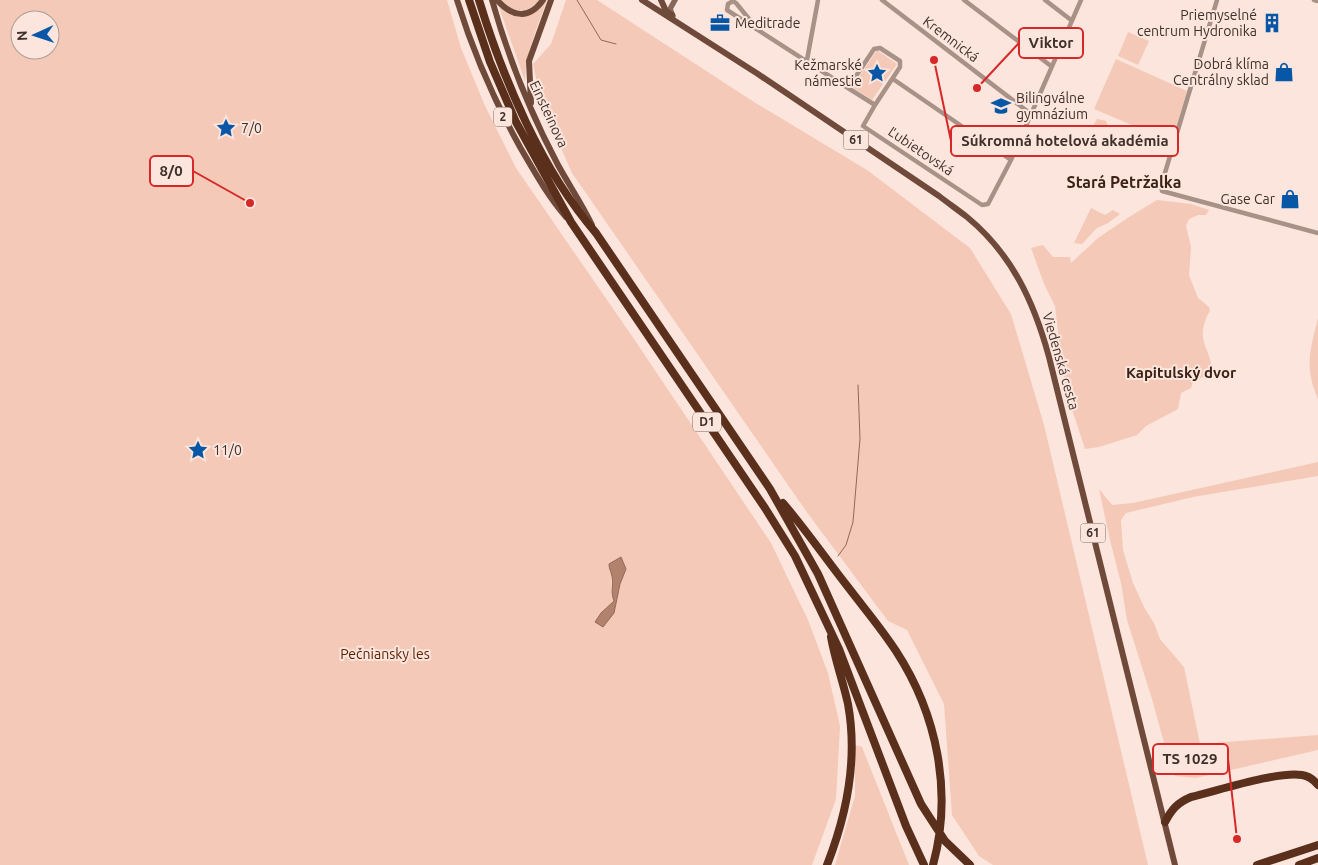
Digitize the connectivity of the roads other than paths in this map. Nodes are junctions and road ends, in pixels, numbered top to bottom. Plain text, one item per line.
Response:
1 (457, 0) edge
2 (469, 0) edge
3 (479, 0) edge
4 (492, 0) edge
5 (497, 0) edge
6 (542, 0) edge
7 (551, 0) edge
8 (642, 0) edge
9 (653, 0) edge
10 (661, 0) edge
11 (675, 0) edge
12 (818, 0) edge
13 (882, 0) edge
14 (964, 0) edge
15 (1045, 0) edge
16 (1081, 0) edge
17 (1216, 0) edge
18 (1314, 0) edge
19 (1318, 1) edge
20 (665, 15) junction
21 (673, 16) junction
22 (1071, 20) junction
23 (682, 25) junction
24 (754, 26) junction
25 (807, 60) junction
26 (1051, 66) junction
27 (892, 80) junction
28 (848, 88) junction
29 (875, 106) junction
30 (531, 109) junction
31 (1031, 114) junction
32 (1011, 160) junction
33 (571, 222) junction
34 (596, 233) junction
35 (1318, 234) edge
36 (770, 489) junction
37 (829, 631) junction
38 (1318, 785) edge
39 (1166, 822) junction
40 (1318, 840) edge
41 (1318, 846) edge
42 (1308, 849) junction
43 (1318, 858) edge
44 (827, 865) edge
45 (924, 865) edge
46 (934, 865) edge
47 (970, 865) edge
48 (1176, 865) edge
49 (1257, 865) edge
50 (1299, 865) edge

1 - 33 main road, 2
2 - 33 highway, D1
3 - 34 highway, D1
4 - 30 main road, Einsteinova / 2
5 - 6 main road
7 - 30 main road, 2
8 - 20 main road, Viedenská cesta / 61
9 - 20 street
10 - 21 main road, Viedenská cesta / 61
11 - 21 street
12 - 25 street
13 - 31 street, Kremnická
14 - 26 street
15 - 22 street
16 - 22 street
17 - 35 street
18 - 19 street
20 - 23 main road, Viedenská cesta / 61
21 - 23 main road, Viedenská cesta / 61
22 - 26 street
23 - 39 main road, Viedenská cesta / 61
24 - 24 street
24 - 25 street
25 - 28 street
26 - 31 street
27 - 28 street
27 - 29 street
27 - 32 street
28 - 29 street
29 - 32 street, Ľubietovská
30 - 34 main road, Einsteinova / 2
31 - 32 street
33 - 37 highway, D1
34 - 36 highway, D1
36 - 46 highway
36 - 47 highway
37 - 44 highway
37 - 45 highway
38 - 39 highway
39 - 48 main road, Viedenská cesta / 61
40 - 42 highway
41 - 42 highway
42 - 49 highway
43 - 50 highway

